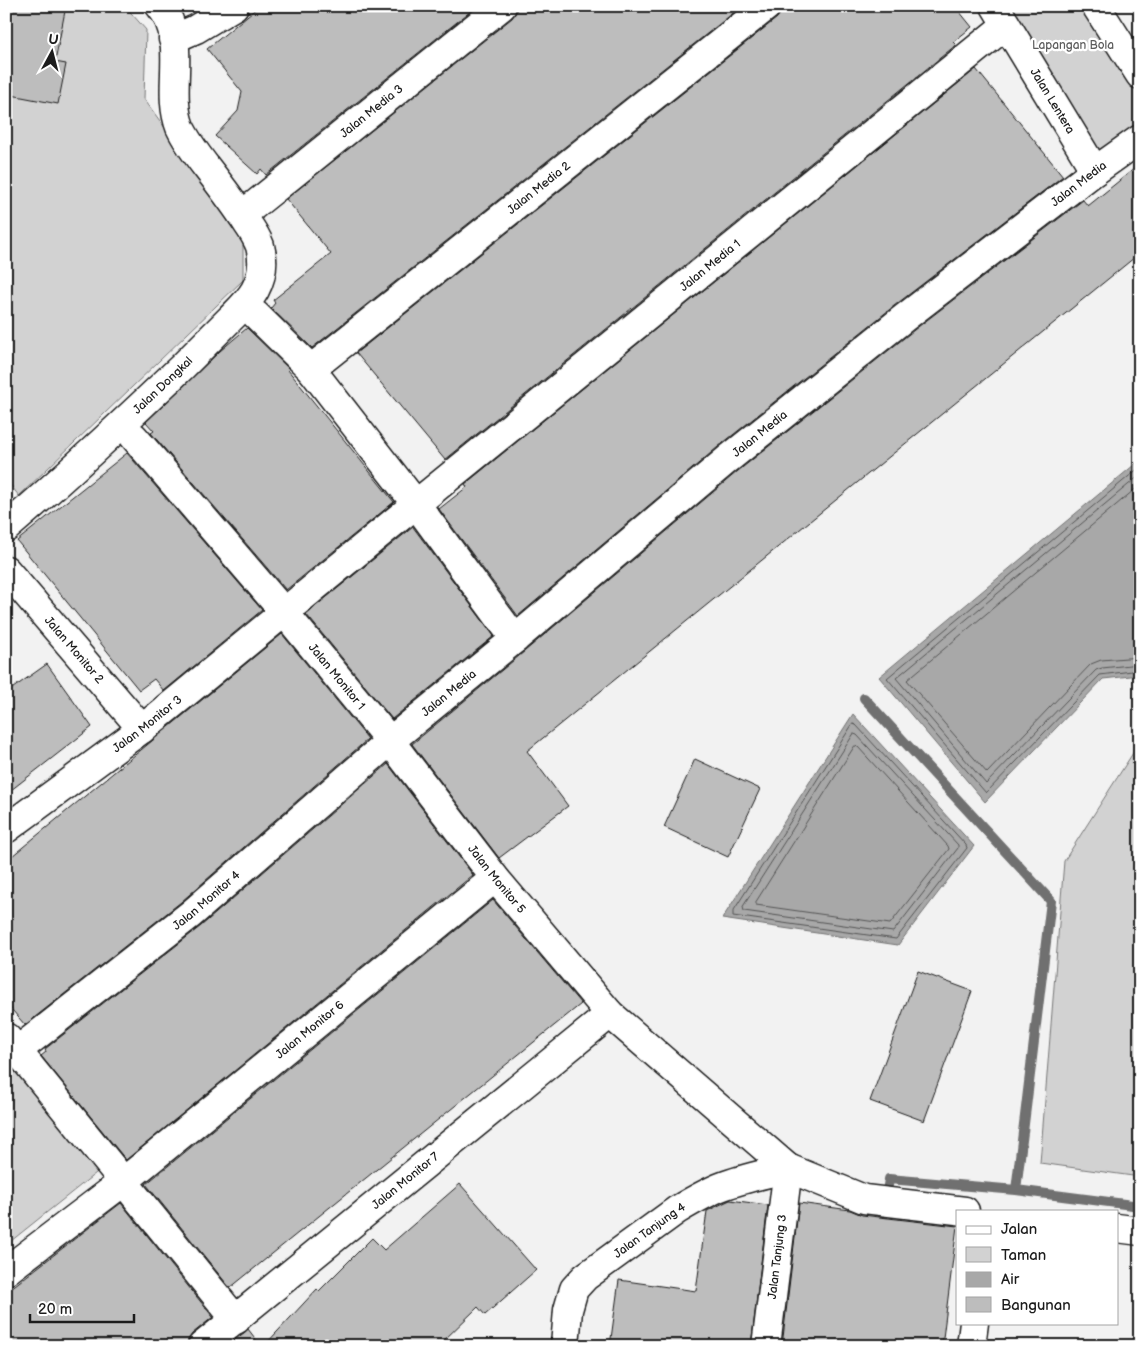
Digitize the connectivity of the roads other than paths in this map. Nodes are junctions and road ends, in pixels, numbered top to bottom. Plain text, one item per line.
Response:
1 (160, 6) edge
2 (234, 6) edge
3 (502, 6) edge
4 (767, 6) edge
5 (1096, 6) edge
6 (1001, 16) edge
7 (174, 39) junction
8 (1140, 75) edge
9 (1140, 139) edge
10 (1095, 171) junction
11 (242, 215) junction
12 (256, 315) dead end
13 (311, 368) junction
14 (134, 437) dead end
15 (416, 504) junction
16 (6, 528) edge
17 (6, 570) edge
18 (284, 612) junction
19 (515, 640) junction
20 (142, 729) junction
21 (390, 741) junction
22 (6, 829) edge
23 (495, 878) junction
24 (610, 1014) junction
25 (12, 1044) edge
26 (788, 1168) junction
27 (123, 1182) junction
28 (957, 1210) edge
29 (1118, 1228) edge
30 (1140, 1231) edge
31 (6, 1271) edge
32 (236, 1320) junction
33 (974, 1324) edge
34 (202, 1346) edge
35 (565, 1346) edge
36 (766, 1346) edge
37 (971, 1346) edge

1 - 7 street
2 - 7 street
3 - 11 street, Jalan Media 3
4 - 13 street, Jalan Media 2
5 - 8 street
6 - 10 street, Jalan Lentera
6 - 15 street, Jalan Media 1
7 - 11 street, Jalan Dongkal
9 - 10 street, Jalan Media
10 - 19 street, Jalan Media
11 - 16 street, Jalan Dongkal
12 - 13 street
13 - 15 street
14 - 18 street, Jalan Monitor 1
15 - 18 street, Jalan Media 1
15 - 19 street
17 - 20 street, Jalan Monitor 2
18 - 20 street, Jalan Monitor 3
18 - 21 street, Jalan Monitor 1
19 - 21 street, Jalan Media
20 - 22 street, Jalan Monitor 3
21 - 23 street, Jalan Monitor 5
21 - 25 street, Jalan Monitor 4
23 - 24 street, Jalan Monitor 5
23 - 27 street, Jalan Monitor 6
24 - 26 street, Jalan Monitor 5
24 - 32 street, Jalan Monitor 7
25 - 27 street
26 - 28 street, Jalan Monitor 5
26 - 35 street, Jalan Tanjung 4
26 - 36 street, Jalan Tanjung 3
27 - 31 street
27 - 32 street
29 - 30 street
32 - 34 street, Jalan Monitor 7
33 - 37 street

